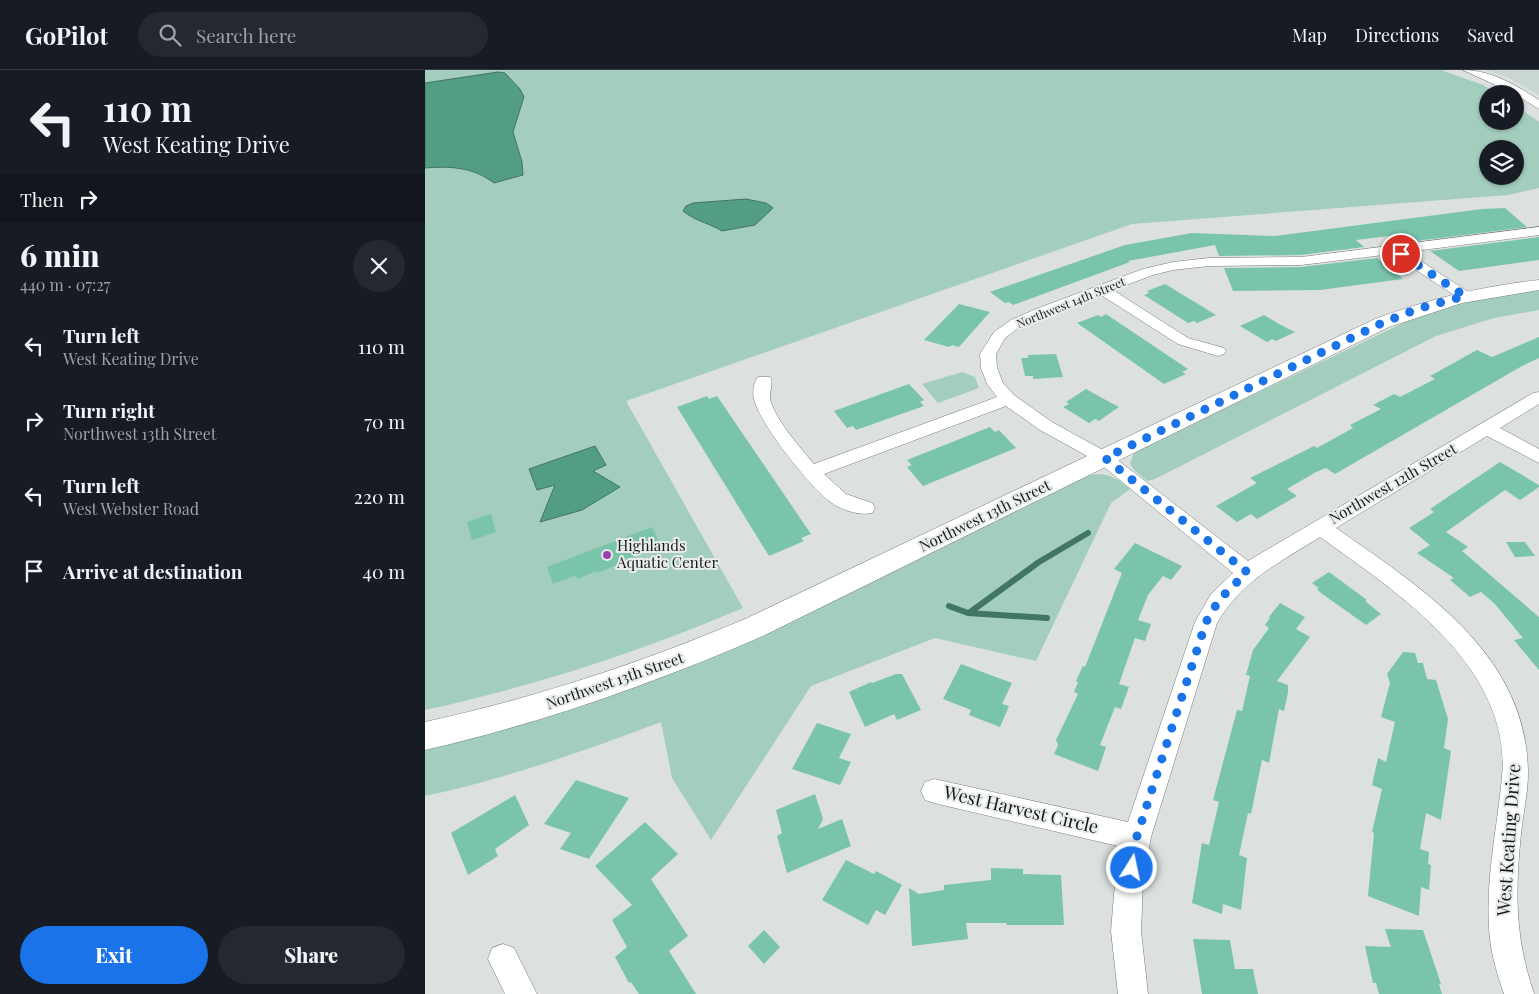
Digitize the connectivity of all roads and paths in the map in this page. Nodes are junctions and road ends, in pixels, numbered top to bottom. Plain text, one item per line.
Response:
1 (1456, 70) edge
2 (1469, 70) edge
3 (1492, 85) edge
4 (1524, 103) edge
5 (1539, 105) edge
6 (1539, 113) edge
7 (1539, 231) edge
8 (1394, 249) junction
9 (1539, 285) edge
10 (1103, 290) junction
11 (1465, 296) junction
12 (1218, 351) dead end
13 (764, 380) dead end
14 (1539, 397) edge
15 (1008, 399) junction
16 (1488, 429) junction
17 (1539, 457) edge
18 (1105, 458) junction
19 (811, 472) junction
20 (865, 508) dead end
21 (1320, 527) junction
22 (1247, 572) junction
23 (425, 736) edge
24 (934, 791) dead end
25 (1137, 836) junction
26 (503, 959) dead end
27 (522, 994) edge
28 (1133, 994) edge
29 (1519, 994) edge

1 - 3 main road
2 - 5 main road
4 - 6 main road
7 - 8 street, Northwest 14th Street
8 - 10 street, Northwest 14th Street
8 - 11 street
9 - 11 main road, Northwest 13th Street
10 - 12 street
10 - 15 street, Northwest 14th Street
11 - 18 main road, Northwest 13th Street
13 - 19 street
14 - 16 street, Northwest 12th Street
15 - 18 street
15 - 19 street
16 - 17 street
16 - 21 street, Northwest 12th Street
18 - 22 street
18 - 23 main road, Northwest 13th Street
19 - 20 street
21 - 22 street, Northwest 12th Street
21 - 29 street, West Keating Drive
22 - 25 street, Northwest 12th Street
24 - 25 street, West Harvest Circle
25 - 28 street, Northwest 12th Street
26 - 27 street

